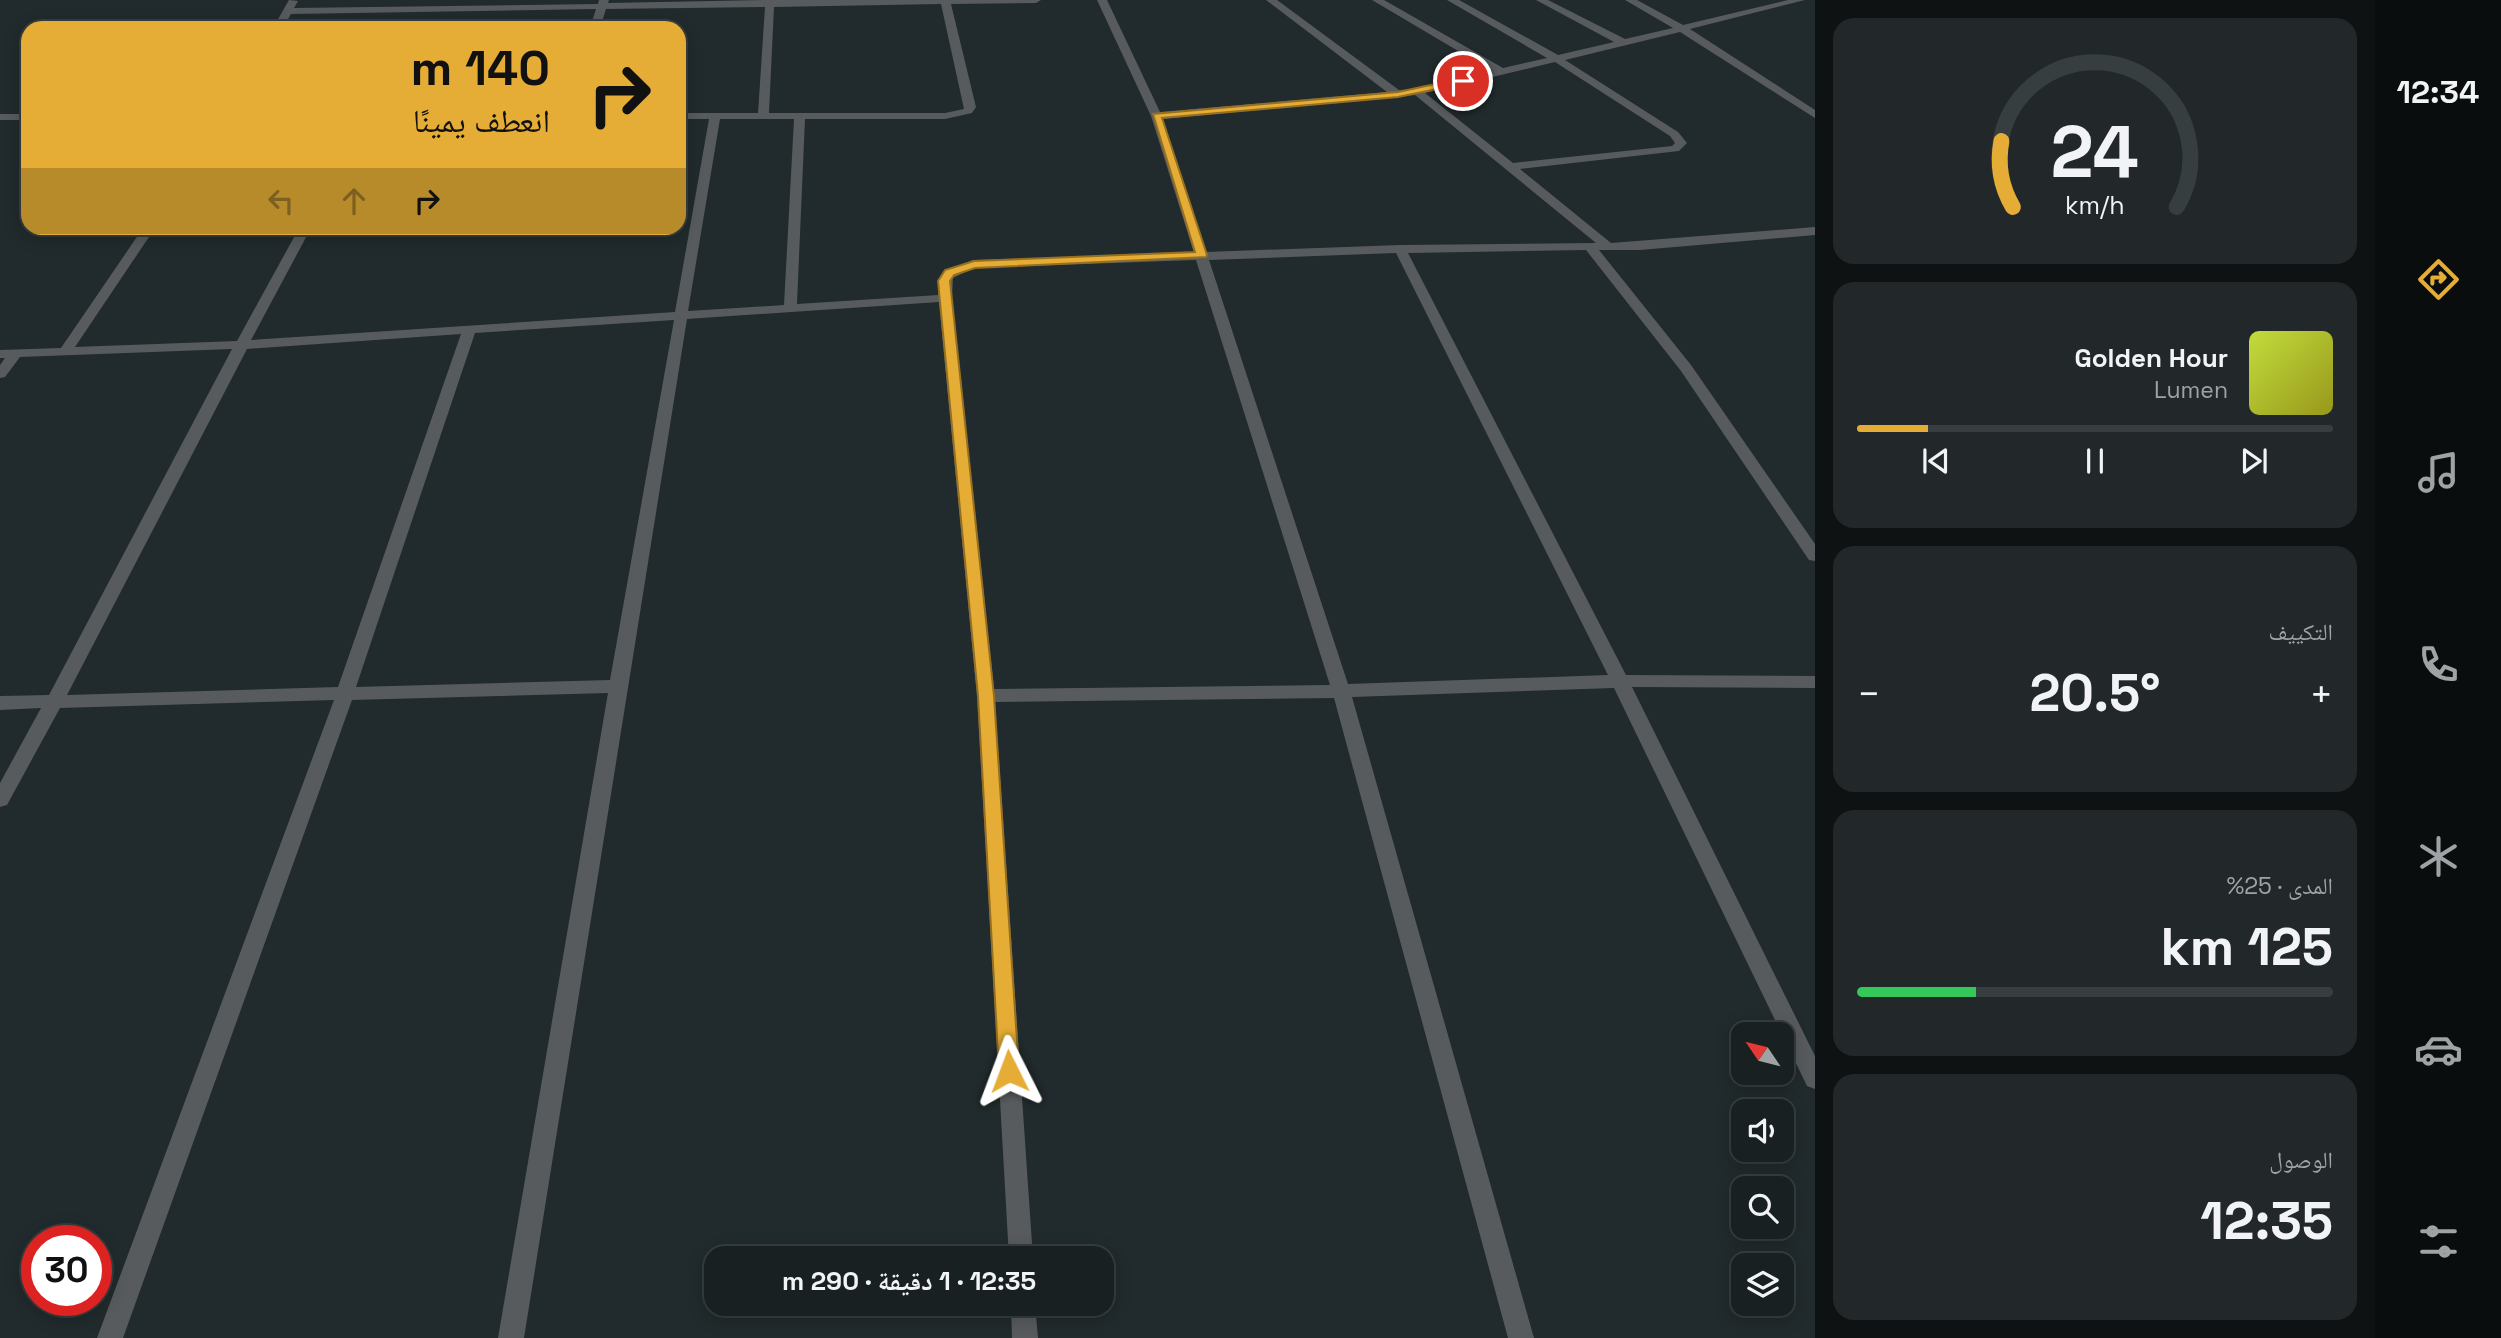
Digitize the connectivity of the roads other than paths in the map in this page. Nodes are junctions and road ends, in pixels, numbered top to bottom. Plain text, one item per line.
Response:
1 (294, 0) edge
2 (945, 0) edge
3 (1036, 0) edge
4 (1102, 0) edge
5 (1271, 0) edge
6 (1377, 0) edge
7 (1451, 0) edge
8 (1541, 0) edge
9 (1630, 0) edge
10 (1802, 0) edge
11 (770, 2) edge
12 (603, 4) edge
13 (1815, 6) edge
14 (451, 9) edge
15 (288, 11) junction
16 (282, 21) edge
17 (597, 21) edge
18 (1683, 29) junction
19 (1625, 44) junction
20 (1557, 59) junction
21 (1502, 72) junction
22 (1417, 92) junction
23 (1398, 94) junction
24 (1815, 115) edge
25 (686, 116) edge
26 (715, 116) junction
27 (764, 116) junction
28 (800, 116) junction
29 (1156, 116) junction
30 (0, 117) edge
31 (21, 117) edge
32 (1511, 167) junction
33 (1815, 231) edge
34 (144, 235) edge
35 (301, 235) edge
36 (1590, 247) junction
37 (1609, 247) junction
38 (1401, 249) junction
39 (1202, 255) junction
40 (945, 298) junction
41 (790, 309) junction
42 (681, 316) junction
43 (469, 331) junction
44 (239, 345) junction
45 (65, 352) junction
46 (0, 354) edge
47 (15, 354) junction
48 (0, 374) edge
49 (1815, 555) edge
50 (1620, 681) junction
51 (1815, 682) edge
52 (618, 686) junction
53 (346, 691) junction
54 (1341, 691) junction
55 (986, 696) junction
56 (56, 701) junction
57 (0, 703) edge
58 (0, 800) edge
59 (1815, 1079) edge
60 (1019, 1246) edge
61 (1024, 1316) edge
62 (110, 1338) edge
63 (511, 1338) edge
64 (1025, 1338) edge
65 (1521, 1338) edge

1 - 15 street
2 - 3 street
2 - 11 street
2 - 28 street
4 - 29 street
5 - 23 street
6 - 21 street
7 - 20 street
8 - 19 street
9 - 18 street
10 - 13 street
10 - 18 street
11 - 12 street
11 - 27 street
12 - 14 street
12 - 17 street
14 - 15 street
15 - 16 street
18 - 19 street
18 - 24 street
19 - 20 street
20 - 21 street
20 - 32 street
21 - 22 street
22 - 23 street
22 - 32 street
23 - 29 street
25 - 26 street
26 - 27 street
26 - 42 street
27 - 28 street
28 - 41 street
29 - 39 street
30 - 31 street
32 - 37 street
33 - 37 street
34 - 45 street
35 - 44 street
36 - 37 street
36 - 38 street
36 - 49 street
38 - 39 street
38 - 50 street
39 - 40 street
39 - 54 street
40 - 41 street
40 - 55 street
41 - 42 street
42 - 43 street
42 - 52 street
43 - 44 street
43 - 53 street
44 - 45 street
44 - 56 street
45 - 47 street
46 - 47 street
47 - 48 street
50 - 51 street
50 - 54 street
50 - 59 street
52 - 53 street
52 - 63 street
53 - 56 street
53 - 62 street
54 - 55 street
54 - 65 street
55 - 60 street
56 - 57 street
56 - 58 street
61 - 64 street

